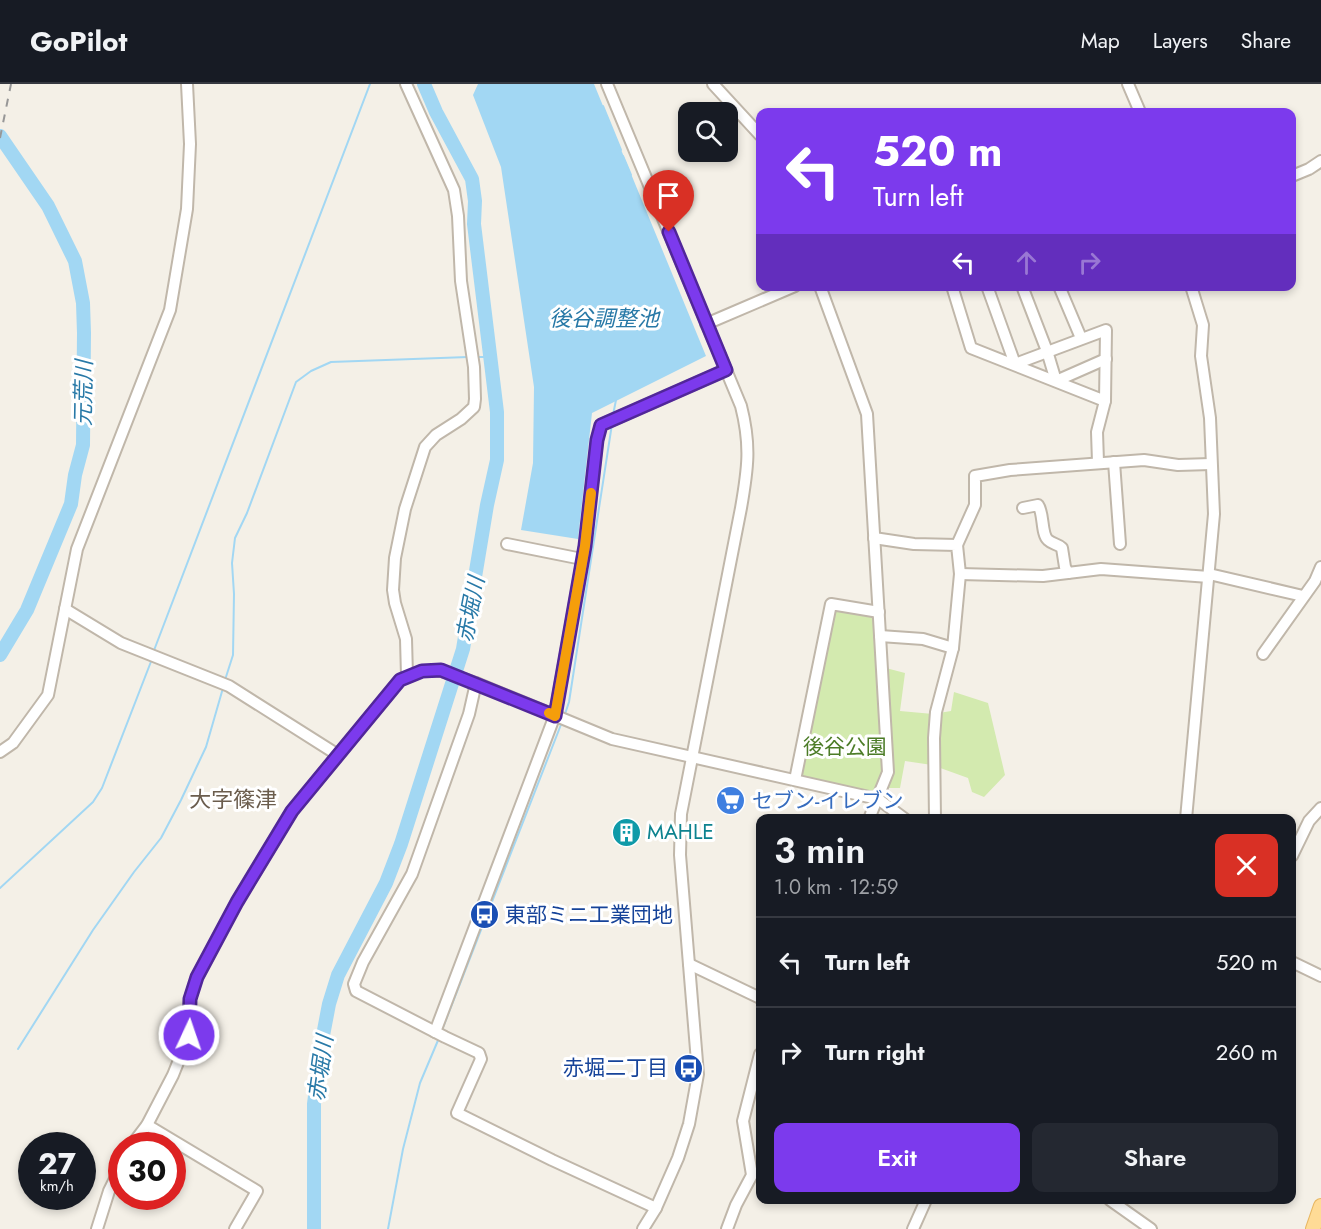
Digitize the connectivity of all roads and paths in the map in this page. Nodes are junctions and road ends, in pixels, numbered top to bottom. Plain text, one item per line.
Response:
1 (187, 84) edge
2 (406, 84) edge
3 (607, 84) edge
4 (713, 84) edge
5 (1128, 84) edge
6 (1138, 108) edge
7 (756, 131) edge
8 (1321, 161) edge
9 (1296, 174) edge
10 (783, 291) edge
11 (822, 291) edge
12 (954, 291) edge
13 (989, 291) edge
14 (1024, 291) edge
15 (1061, 291) edge
16 (1193, 291) edge
17 (706, 324) junction
18 (1081, 338) junction
19 (1047, 351) junction
20 (1106, 359) junction
21 (1015, 364) junction
22 (726, 370) junction
23 (1056, 381) junction
24 (1106, 400) junction
25 (1098, 462) junction
26 (1114, 462) junction
27 (1210, 464) junction
28 (1023, 508) dead end
29 (874, 538) junction
30 (507, 544) dead end
31 (1120, 544) dead end
32 (957, 545) junction
33 (582, 559) junction
34 (1321, 567) edge
35 (1068, 573) junction
36 (960, 574) junction
37 (1209, 576) junction
38 (1318, 582) edge
39 (1303, 596) junction
40 (65, 609) junction
41 (879, 612) junction
42 (880, 636) junction
43 (954, 648) junction
44 (1263, 654) dead end
45 (407, 676) junction
46 (476, 683) junction
47 (555, 716) junction
48 (0, 752) edge
49 (338, 755) junction
50 (691, 756) junction
51 (795, 780) junction
52 (878, 799) junction
53 (1321, 808) edge
54 (871, 814) edge
55 (898, 814) edge
56 (935, 814) edge
57 (1185, 814) edge
58 (1296, 848) edge
59 (689, 964) junction
60 (1296, 964) edge
61 (1321, 976) edge
62 (756, 996) edge
63 (435, 1032) junction
64 (756, 1070) edge
65 (147, 1125) junction
66 (142, 1132) edge
67 (108, 1195) edge
68 (924, 1204) edge
69 (1114, 1204) edge
70 (1321, 1206) edge
71 (656, 1208) junction
72 (1134, 1225) edge
73 (97, 1229) edge
74 (235, 1229) edge
75 (643, 1229) edge
76 (727, 1229) edge
77 (913, 1229) edge
78 (1151, 1229) edge
79 (1313, 1229) edge

1 - 40 street
2 - 45 street
3 - 17 street
4 - 7 street
5 - 6 street
8 - 9 street
10 - 17 street
11 - 29 street
12 - 21 street
13 - 21 street
14 - 19 street
15 - 18 street
16 - 27 street
17 - 22 street
18 - 19 street
18 - 20 street
19 - 21 street
19 - 23 street
20 - 23 street
20 - 24 street
21 - 23 street
22 - 33 street
22 - 50 street
23 - 24 street
24 - 25 street
25 - 26 street
25 - 32 street
26 - 27 street
26 - 31 street
27 - 37 street
28 - 35 street
29 - 32 street
29 - 41 street
30 - 33 street
32 - 36 street
33 - 47 street
34 - 38 street
35 - 36 street
35 - 37 street
36 - 43 street
37 - 39 street
37 - 57 street
38 - 39 street
39 - 44 street
40 - 48 street
40 - 49 street
41 - 42 street
41 - 51 street
42 - 43 street
42 - 52 street
43 - 56 street
45 - 46 street
45 - 49 street
46 - 47 street
46 - 63 street
47 - 50 street
47 - 63 street
49 - 65 street
50 - 51 street
50 - 59 street
51 - 52 street
52 - 54 street
52 - 55 street
53 - 58 street
59 - 62 street
59 - 71 street
60 - 61 street
63 - 71 street
64 - 76 street
65 - 66 street
65 - 74 street
67 - 73 street
68 - 77 street
69 - 72 street
70 - 79 main road
71 - 75 street
72 - 78 street

